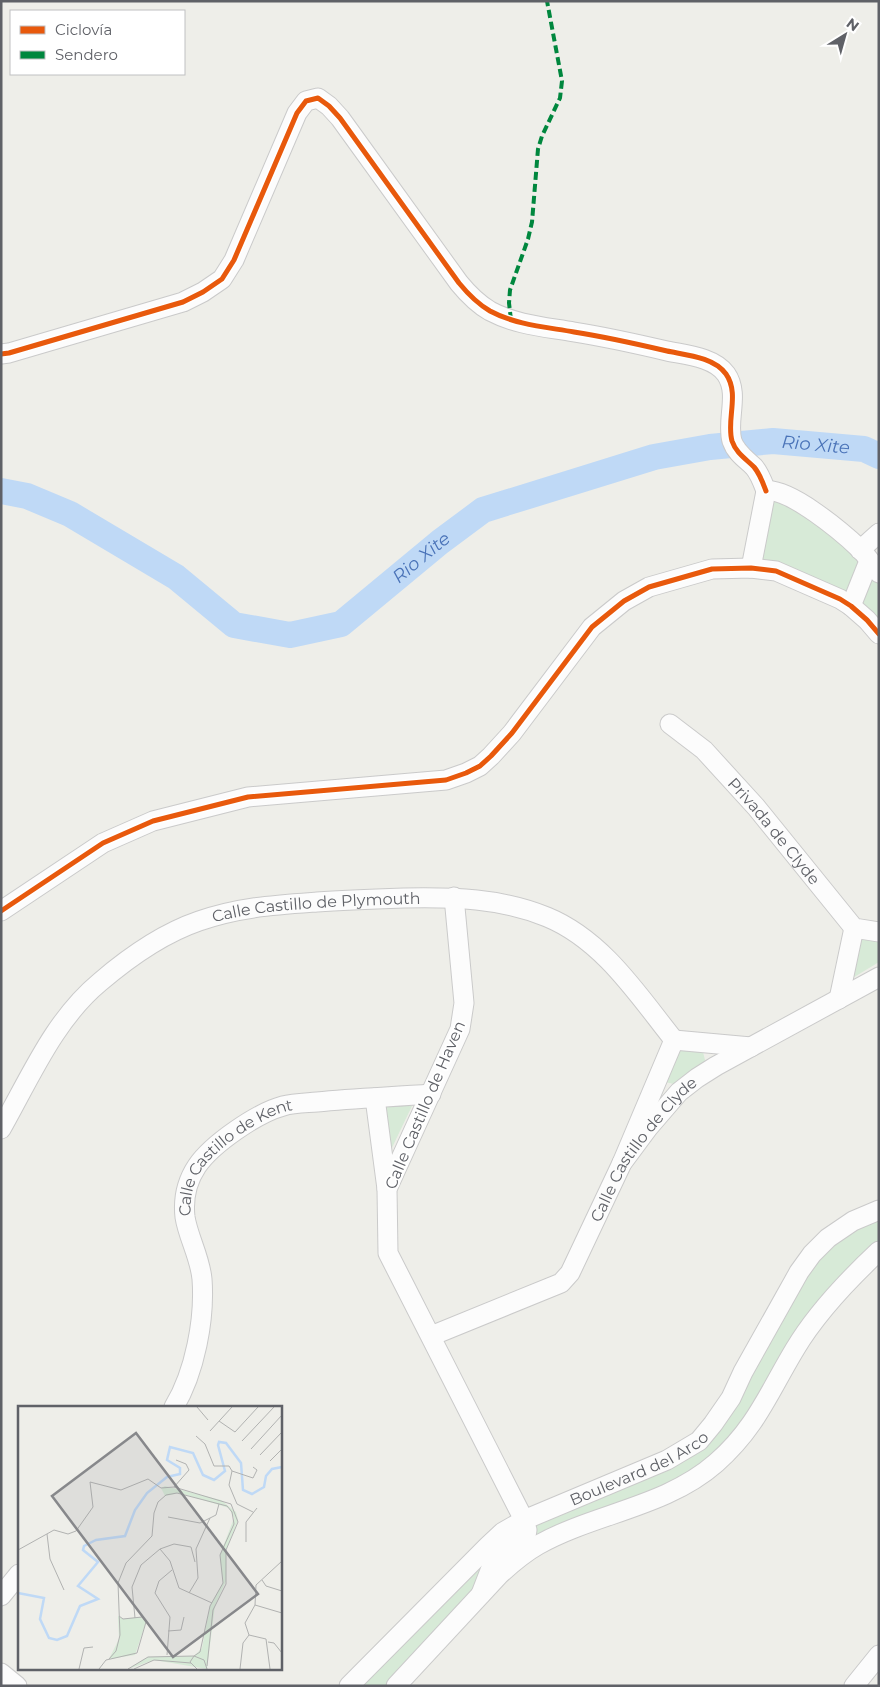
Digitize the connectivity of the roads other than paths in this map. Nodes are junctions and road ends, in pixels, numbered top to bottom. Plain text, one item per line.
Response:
1 (1, 354) edge
2 (766, 491) junction
3 (879, 533) edge
4 (869, 561) edge
5 (751, 568) junction
6 (851, 606) junction
7 (879, 634) edge
8 (670, 724) dead end
9 (454, 897) junction
10 (1, 911) edge
11 (854, 928) junction
12 (879, 932) edge
13 (879, 977) edge
14 (839, 999) junction
15 (674, 1040) junction
16 (751, 1047) junction
17 (431, 1094) junction
18 (375, 1098) junction
19 (1, 1129) edge
20 (622, 1163) junction
21 (387, 1189) junction
22 (879, 1210) edge
23 (879, 1251) edge
24 (431, 1336) junction
25 (174, 1406) edge
26 (524, 1520) junction
27 (18, 1575) edge
28 (481, 1594) junction
29 (1, 1596) edge
30 (879, 1655) edge
31 (1, 1673) edge
32 (17, 1686) edge
33 (349, 1686) edge
34 (396, 1686) edge
35 (854, 1686) edge

1 - 2 street
2 - 4 street
2 - 5 street
3 - 4 street
4 - 6 street
5 - 6 street
5 - 10 street
6 - 7 street
8 - 11 street, Privada de Clyde
9 - 15 street, Calle Castillo de Plymouth
9 - 17 street, Calle Castillo de Haven
9 - 19 street, Calle Castillo de Plymouth
11 - 12 street
11 - 14 street
13 - 14 street, Calle Castillo de Clyde
14 - 16 street, Calle Castillo de Clyde
15 - 16 street
15 - 20 street
16 - 20 street, Calle Castillo de Clyde
17 - 18 street, Calle Castillo de Kent
17 - 21 street, Calle Castillo de Haven
18 - 21 street, Calle Castillo de Haven
18 - 25 street, Calle Castillo de Kent
20 - 24 street, Calle Castillo de Clyde
21 - 24 street, Calle Castillo de Haven
22 - 26 street, Boulevard del Arco
23 - 28 street, Boulevard del Arco
24 - 26 street, Calle Castillo de Haven
26 - 28 street
26 - 33 street, Boulevard del Arco
27 - 29 street
28 - 34 street, Boulevard del Arco
30 - 35 street
31 - 32 street

